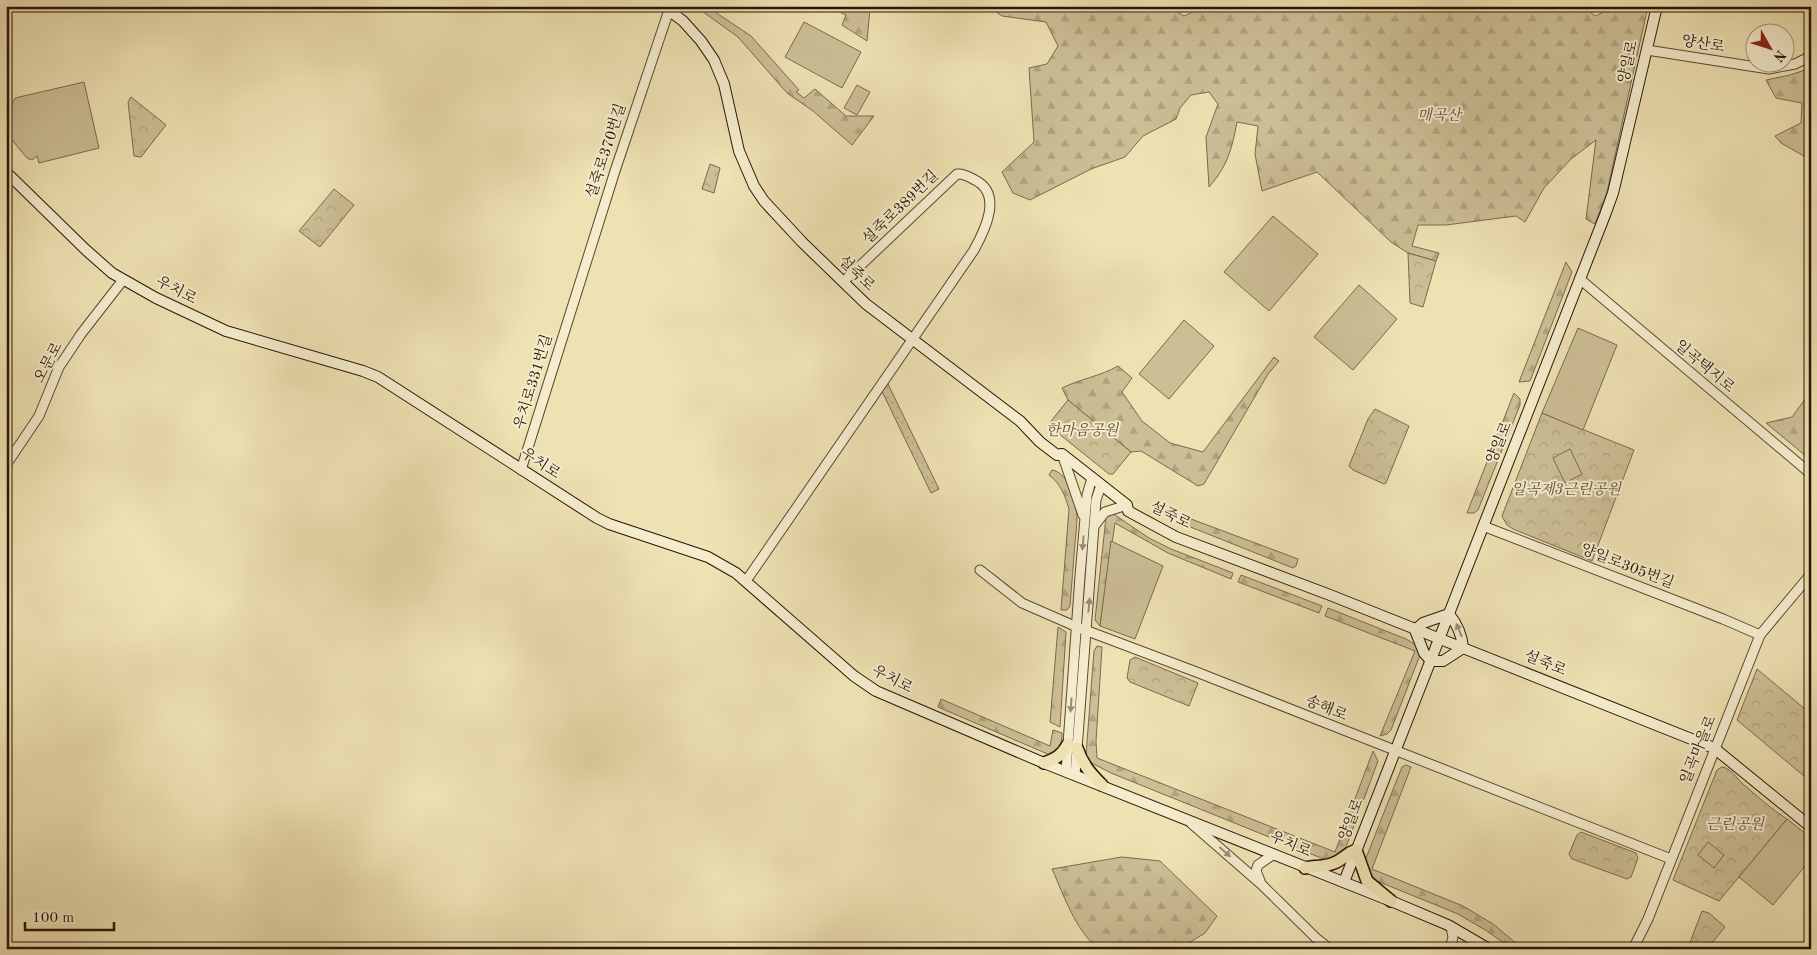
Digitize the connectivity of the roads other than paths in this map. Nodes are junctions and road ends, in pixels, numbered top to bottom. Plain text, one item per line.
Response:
1 (1657, 6) edge
2 (666, 8) edge
3 (1647, 50) junction
4 (1811, 56) edge
5 (6, 172) edge
6 (123, 280) junction
7 (1581, 280) junction
8 (843, 282) junction
9 (574, 302) joint
10 (912, 339) junction
11 (1062, 454) junction
12 (6, 465) edge
13 (521, 470) junction
14 (1811, 474) edge
15 (1092, 478) junction
16 (1101, 485) junction
17 (1127, 505) junction
18 (1095, 525) junction
19 (1085, 526) junction
20 (1483, 526) junction
21 (980, 570) dead end
22 (1811, 574) edge
23 (746, 581) junction
24 (1449, 614) junction
25 (1077, 627) junction
26 (1416, 630) junction
27 (1087, 631) junction
28 (1760, 635) junction
29 (1439, 640) junction
30 (1463, 648) junction
31 (1431, 661) junction
32 (1073, 746) junction
33 (1714, 748) junction
34 (1394, 751) junction
35 (1044, 763) junction
36 (1071, 774) junction
37 (1102, 785) junction
38 (1188, 820) junction
39 (1811, 827) edge
40 (1356, 850) junction
41 (1274, 854) junction
42 (1671, 859) junction
43 (1305, 868) junction
44 (1344, 882) junction
45 (1261, 884) junction
46 (1392, 901) junction
47 (1451, 927) junction
48 (1330, 949) edge
49 (1450, 949) edge
50 (1489, 949) edge
51 (1633, 949) edge

1 - 3 main road, 양일로
2 - 8 main road, 설죽로
2 - 9 street, 설죽로370번길
3 - 4 street, 양산로
3 - 7 main road, 양일로
5 - 6 main road, 우치로
6 - 12 street, 오문로
6 - 13 main road, 우치로
7 - 14 street, 일곡택지로
7 - 20 main road, 양일로
8 - 10 main road, 설죽로
8 - 10 street, 설죽로389번길
9 - 13 street, 우치로331번길
10 - 11 main road, 설죽로
10 - 23 street
11 - 15 main road, 설죽로
11 - 19 street
13 - 23 main road, 우치로
15 - 16 main road, 설죽로
15 - 19 street
16 - 17 main road, 설죽로
16 - 18 street
17 - 18 street
17 - 26 main road, 설죽로
27 -> 18 street
19 -> 25 street
20 - 24 main road, 양일로
20 - 28 street, 양일로305번길
21 - 25 street, 송해로
22 - 28 street, 일곡마을로
23 - 35 main road, 우치로
24 - 26 main road
24 - 29 main road, 양일로
30 -> 24 main road
25 - 27 street, 송해로
25 -> 32 street
26 - 29 main road, 설죽로
26 - 31 main road
27 - 32 street
27 - 34 street, 송해로
28 - 33 street, 일곡마을로
29 - 30 main road, 설죽로
29 - 31 main road, 양일로
30 - 31 main road
30 - 33 main road, 설죽로
31 - 34 main road, 양일로
32 - 35 main road
32 - 36 street
32 - 37 main road
33 - 39 main road, 설죽로
33 - 42 street, 일곡마을로
34 - 40 main road, 양일로
34 - 42 street, 송해로
35 - 36 main road, 우치로
36 - 37 main road, 우치로
37 - 38 main road, 우치로
38 - 41 main road, 우치로
38 -> 45 street
40 - 43 main road
40 - 44 main road, 양일로
40 - 46 main road
41 - 43 main road, 우치로
41 - 45 street
42 - 51 street, 일곡마을로
43 - 44 main road, 우치로
44 - 46 main road, 우치로
45 - 48 street
46 - 47 main road, 우치로
47 - 49 street
47 - 50 main road, 우치로

